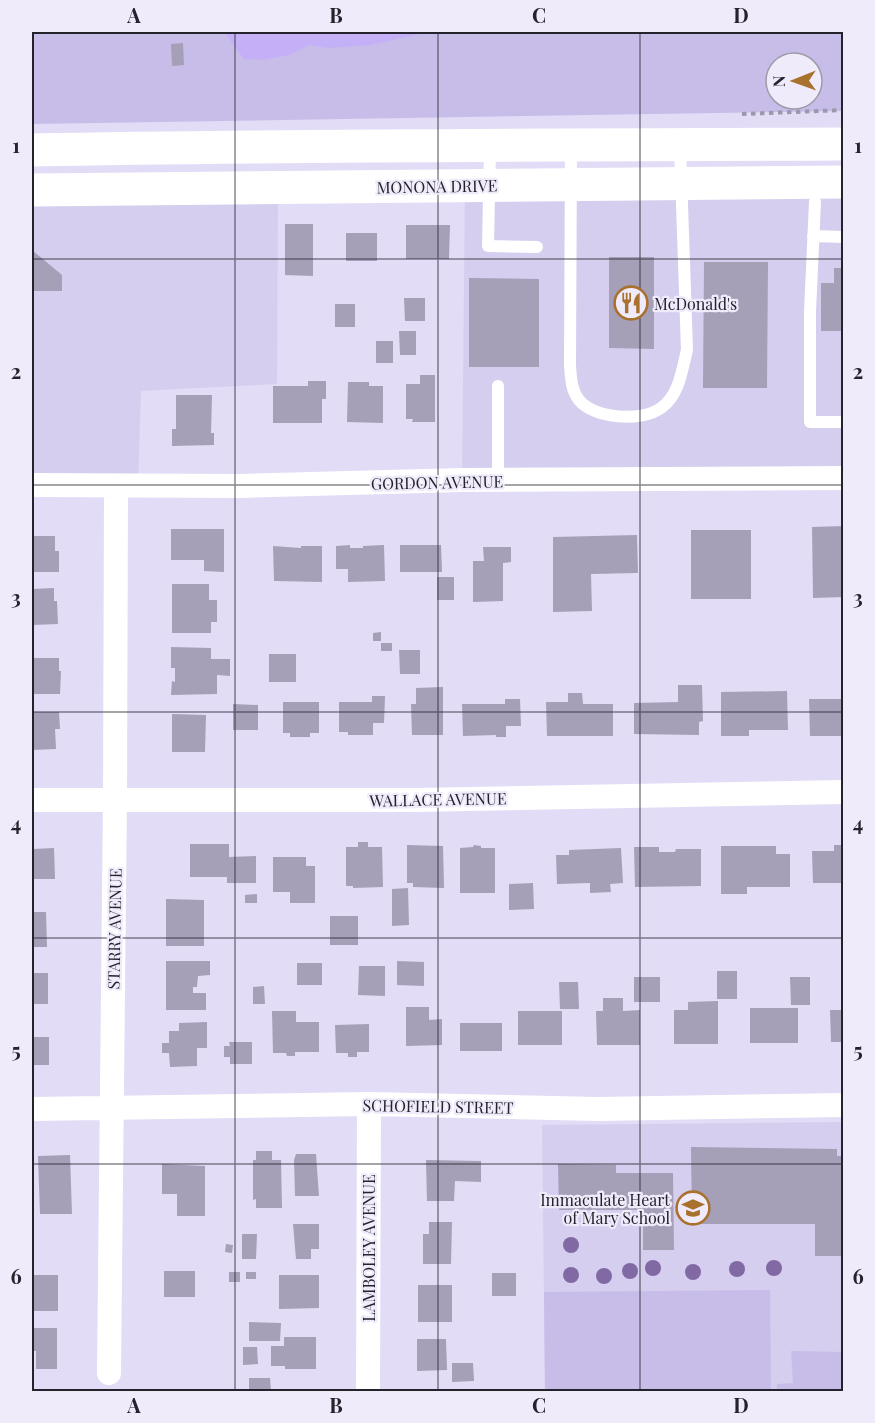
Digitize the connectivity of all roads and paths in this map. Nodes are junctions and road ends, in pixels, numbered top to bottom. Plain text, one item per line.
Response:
1 (830, 144) edge
2 (680, 145) junction
3 (490, 146) junction
4 (571, 146) junction
5 (32, 150) edge
6 (680, 183) junction
7 (572, 184) junction
8 (489, 185) junction
9 (825, 188) edge
10 (32, 190) edge
11 (813, 236) junction
12 (843, 237) edge
13 (537, 247) dead end
14 (498, 386) dead end
15 (843, 422) edge
16 (843, 478) edge
17 (498, 480) junction
18 (32, 485) edge
19 (116, 486) junction
20 (843, 792) edge
21 (115, 799) junction
22 (32, 800) edge
23 (369, 1104) junction
24 (843, 1105) edge
25 (112, 1108) junction
26 (32, 1109) edge
27 (109, 1373) dead end
28 (368, 1392) edge

1 - 2 street
1 - 9 street
2 - 4 street
2 - 6 lane
3 - 4 street
3 - 5 street
3 - 8 lane
4 - 7 lane
6 - 7 street, MONONA DRIVE
6 - 7 lane
6 - 9 street, MONONA DRIVE
7 - 8 street, MONONA DRIVE
8 - 10 street, MONONA DRIVE
8 - 13 lane
9 - 11 lane
11 - 12 lane
11 - 15 lane
14 - 17 lane
16 - 17 street, GORDON AVENUE
17 - 19 street, GORDON AVENUE
18 - 19 street, GORDON AVENUE
19 - 21 street, STARRY AVENUE
20 - 21 street, WALLACE AVENUE
21 - 22 street, WALLACE AVENUE
21 - 25 street, STARRY AVENUE
23 - 24 street, SCHOFIELD STREET
23 - 25 street, SCHOFIELD STREET
23 - 28 street, LAMBOLEY AVENUE
25 - 26 street, SCHOFIELD STREET
25 - 27 street, STARRY AVENUE

